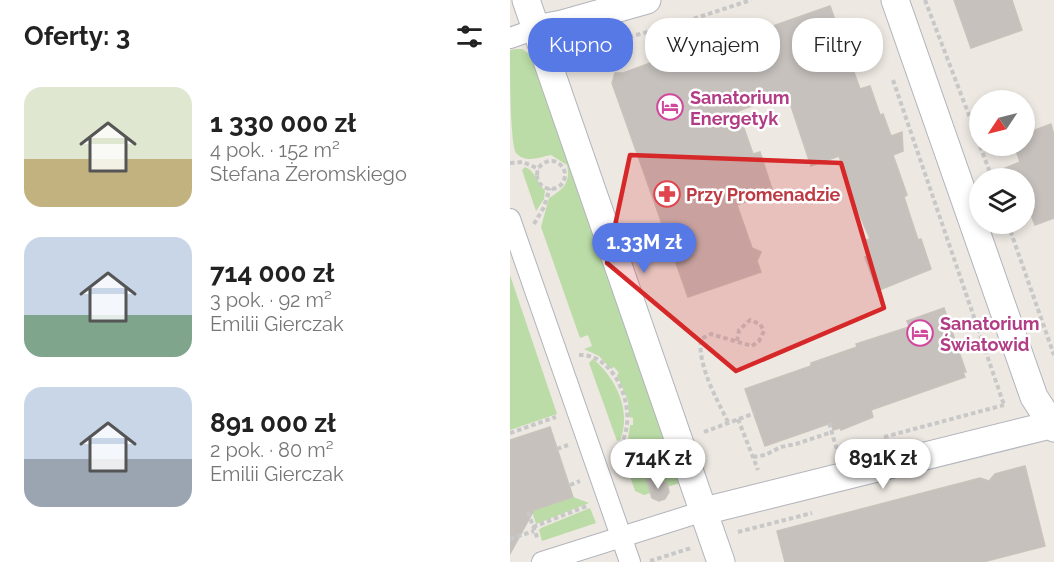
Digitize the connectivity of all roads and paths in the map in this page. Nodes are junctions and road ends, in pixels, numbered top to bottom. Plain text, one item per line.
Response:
1 (526, 0) edge
2 (646, 0) edge
3 (751, 0) edge
4 (895, 0) edge
5 (925, 0) edge
6 (532, 18) edge
7 (583, 18) edge
8 (528, 32) edge
9 (633, 35) edge
10 (510, 38) edge
11 (890, 70) dead end
12 (551, 72) edge
13 (969, 116) edge
14 (510, 163) edge
15 (539, 169) junction
16 (550, 188) junction
17 (510, 219) edge
18 (1012, 234) edge
19 (518, 243) junction
20 (737, 340) junction
21 (1054, 355) edge
22 (558, 358) junction
23 (1004, 405) dead end
24 (577, 411) junction
25 (755, 413) dead end
26 (738, 419) junction
27 (728, 422) junction
28 (829, 423) dead end
29 (1053, 425) edge
30 (832, 432) junction
31 (510, 433) edge
32 (703, 433) dead end
33 (837, 450) dead end
34 (753, 457) junction
35 (596, 467) junction
36 (758, 470) dead end
37 (608, 500) junction
38 (704, 511) junction
39 (528, 512) dead end
40 (534, 529) junction
41 (621, 537) junction
42 (510, 539) edge
43 (693, 548) dead end
44 (544, 561) edge
45 (630, 562) edge
46 (646, 562) edge
47 (721, 562) edge

1 - 6 street
2 - 7 street
3 - 9 path
4 - 29 street
5 - 13 path
8 - 10 street
11 - 23 path
12 - 38 street
14 - 15 path
15 - 16 path
15 - 16 path
16 - 19 path
17 - 19 street
18 - 21 path
19 - 22 street
20 - 20 path
20 - 27 path
22 - 24 street
22 - 35 path
24 - 31 path
24 - 35 street
25 - 26 path
26 - 27 path
26 - 34 path
27 - 32 path
28 - 30 path
29 - 38 street
30 - 33 path
30 - 34 path
34 - 36 path
35 - 37 street
37 - 40 path
37 - 41 street
38 - 41 street
38 - 47 street
39 - 40 path
40 - 42 path
40 - 44 path
41 - 44 street
41 - 45 street
43 - 46 path

